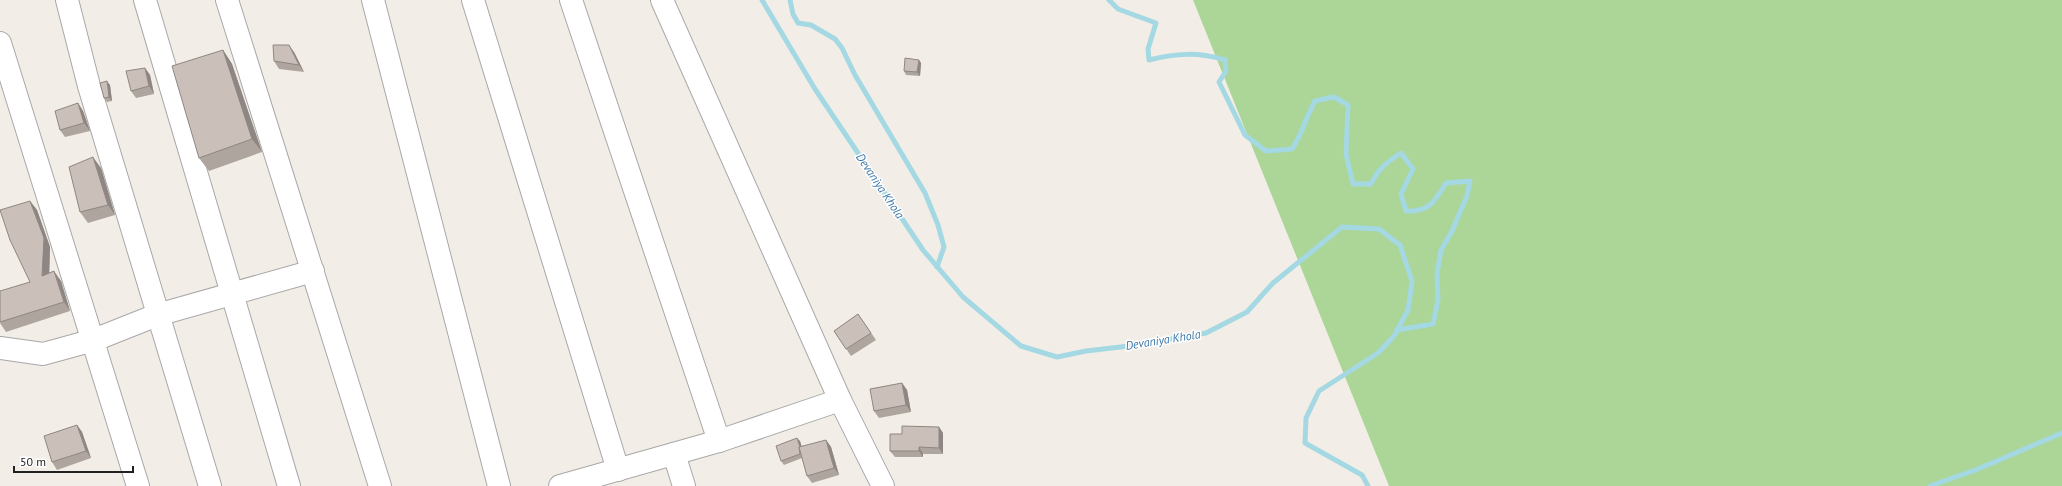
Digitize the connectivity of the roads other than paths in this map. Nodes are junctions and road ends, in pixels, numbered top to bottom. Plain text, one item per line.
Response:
1 (67, 0) edge
2 (145, 0) edge
3 (227, 0) edge
4 (373, 0) edge
5 (473, 0) edge
6 (571, 0) edge
7 (662, 0) edge
8 (0, 43) edge
9 (313, 271) junction
10 (231, 293) junction
11 (157, 315) junction
12 (94, 340) junction
13 (0, 348) edge
14 (840, 400) junction
15 (719, 441) junction
16 (674, 454) junction
17 (618, 470) junction
18 (138, 486) edge
19 (210, 486) edge
20 (289, 486) edge
21 (380, 486) edge
22 (499, 486) edge
23 (560, 486) edge
24 (684, 486) edge
25 (883, 486) edge

1 - 11 street
2 - 10 street
3 - 9 street
4 - 22 street
5 - 17 street
6 - 15 street
7 - 14 street
8 - 12 street
9 - 10 street
9 - 21 street
10 - 11 street
10 - 20 street
11 - 12 street
11 - 19 street
12 - 13 street
12 - 18 street
14 - 15 street
14 - 25 street
15 - 16 street
16 - 17 street
16 - 24 street
17 - 23 street

